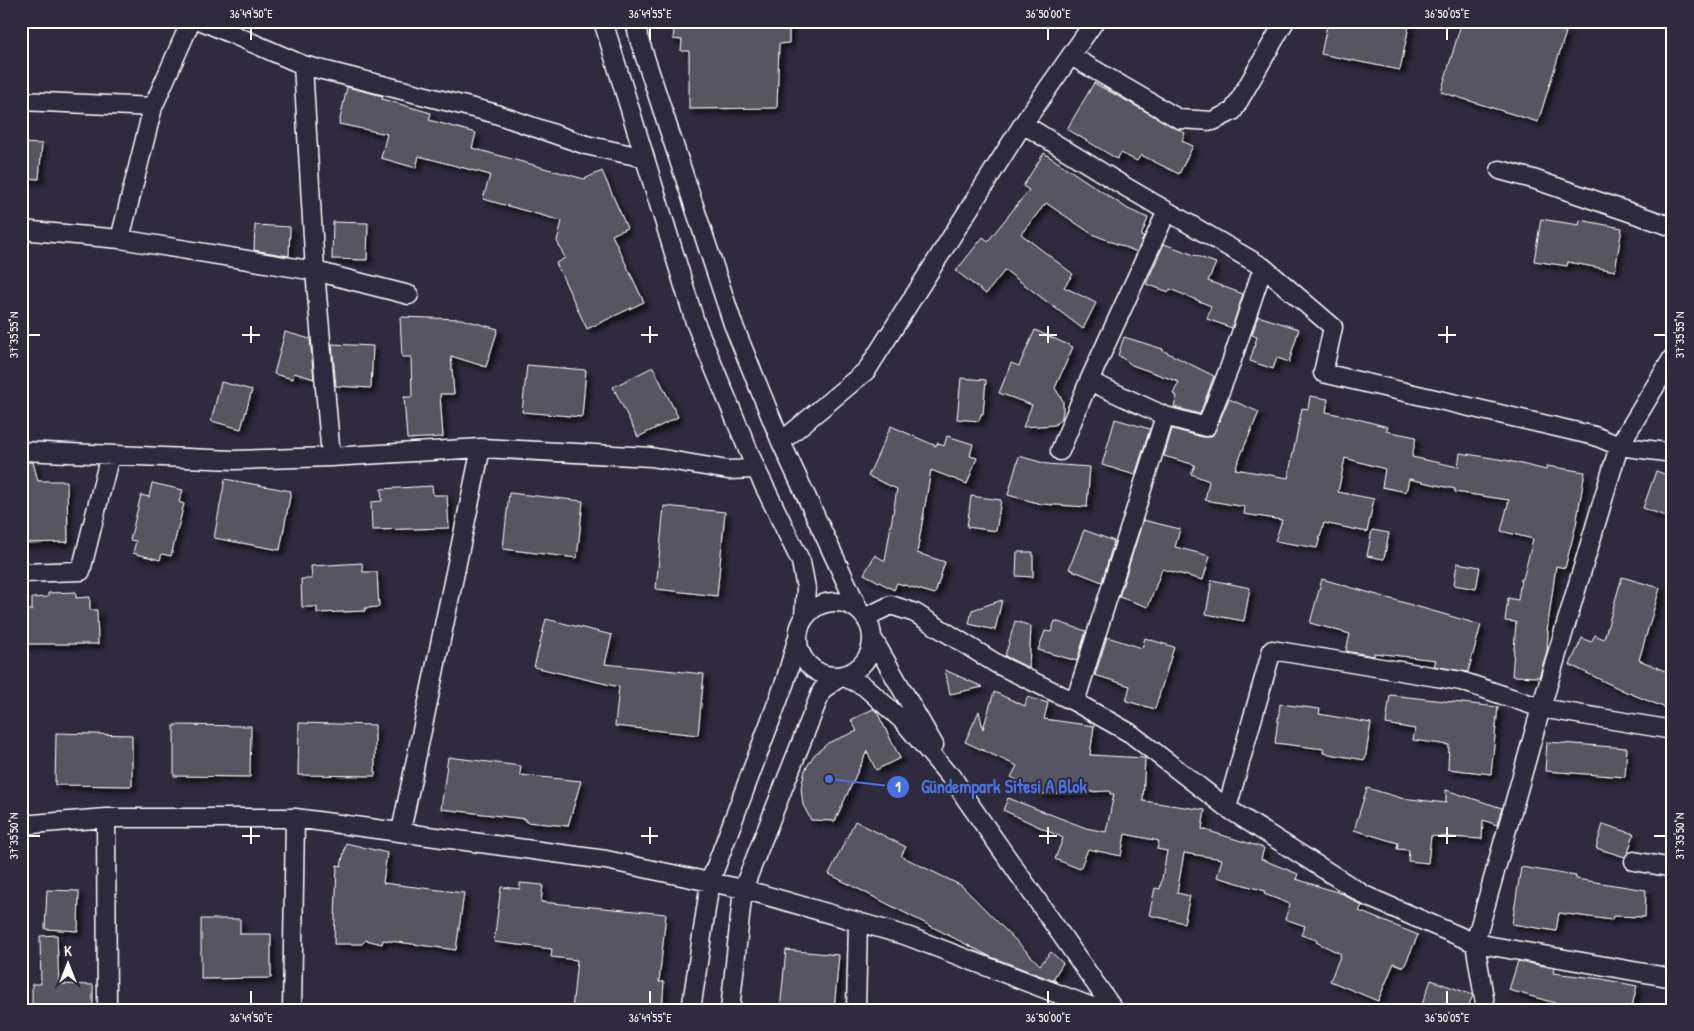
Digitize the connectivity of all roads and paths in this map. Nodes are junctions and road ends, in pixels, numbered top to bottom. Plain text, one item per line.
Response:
1 (191, 21) edge
2 (202, 21) edge
3 (603, 21) edge
4 (635, 21) edge
5 (1095, 21) edge
6 (1285, 21) edge
7 (1071, 56) junction
8 (303, 65) junction
9 (21, 101) edge
10 (153, 107) junction
11 (1023, 124) junction
12 (645, 158) junction
13 (1500, 170) dead end
14 (1167, 211) junction
15 (1673, 226) edge
16 (21, 230) edge
17 (120, 239) junction
18 (1263, 267) junction
19 (315, 271) junction
20 (409, 295) dead end
21 (1673, 357) edge
22 (1089, 380) junction
23 (1165, 416) junction
24 (781, 442) junction
25 (1619, 446) junction
26 (481, 448) junction
27 (21, 451) edge
28 (1060, 451) dead end
29 (1673, 453) edge
30 (110, 455) junction
31 (331, 457) junction
32 (756, 469) junction
33 (21, 573) edge
34 (862, 613) junction
35 (804, 616) junction
36 (873, 639) junction
37 (797, 640) junction
38 (842, 676) junction
39 (1075, 702) junction
40 (1541, 708) junction
41 (1673, 730) edge
42 (957, 785) junction
43 (1228, 808) junction
44 (106, 818) junction
45 (295, 818) junction
46 (21, 825) edge
47 (401, 831) junction
48 (1634, 861) dead end
49 (1673, 868) edge
50 (710, 882) junction
51 (743, 890) junction
52 (858, 922) junction
53 (1475, 943) junction
54 (1673, 978) edge
55 (107, 1010) edge
56 (292, 1010) edge
57 (691, 1010) edge
58 (730, 1010) edge
59 (856, 1010) edge
60 (1100, 1010) edge
61 (1114, 1010) edge
62 (1486, 1010) edge

1 - 10 street
2 - 8 street
3 - 12 street
4 - 24 street
5 - 7 street
6 - 7 street
7 - 11 street
8 - 12 street
8 - 19 street
9 - 10 street
10 - 17 street
11 - 14 street
11 - 24 street
12 - 32 street
13 - 15 street
14 - 18 street
14 - 22 street
16 - 17 street
17 - 19 street
18 - 23 street
18 - 25 street
19 - 20 street
19 - 31 street
21 - 25 street
22 - 23 street
22 - 28 street
23 - 39 street
24 - 34 street
25 - 29 street
25 - 40 street
26 - 31 street
26 - 32 street
26 - 47 street
27 - 30 street
30 - 31 street
30 - 33 street
32 - 35 street
34 - 35 street
34 - 36 street
34 - 39 street
35 - 37 street
36 - 38 street
36 - 42 street
37 - 38 street
37 - 50 street
38 - 42 street
38 - 51 street
39 - 43 street
40 - 41 street
40 - 43 street
40 - 53 street
42 - 61 street
43 - 53 street
44 - 45 street
44 - 46 street
44 - 55 street
45 - 47 street
45 - 56 street
47 - 50 street
48 - 49 street
50 - 51 street
50 - 57 street
51 - 52 street
51 - 58 street
52 - 59 street
52 - 60 street
53 - 54 street
53 - 62 street

